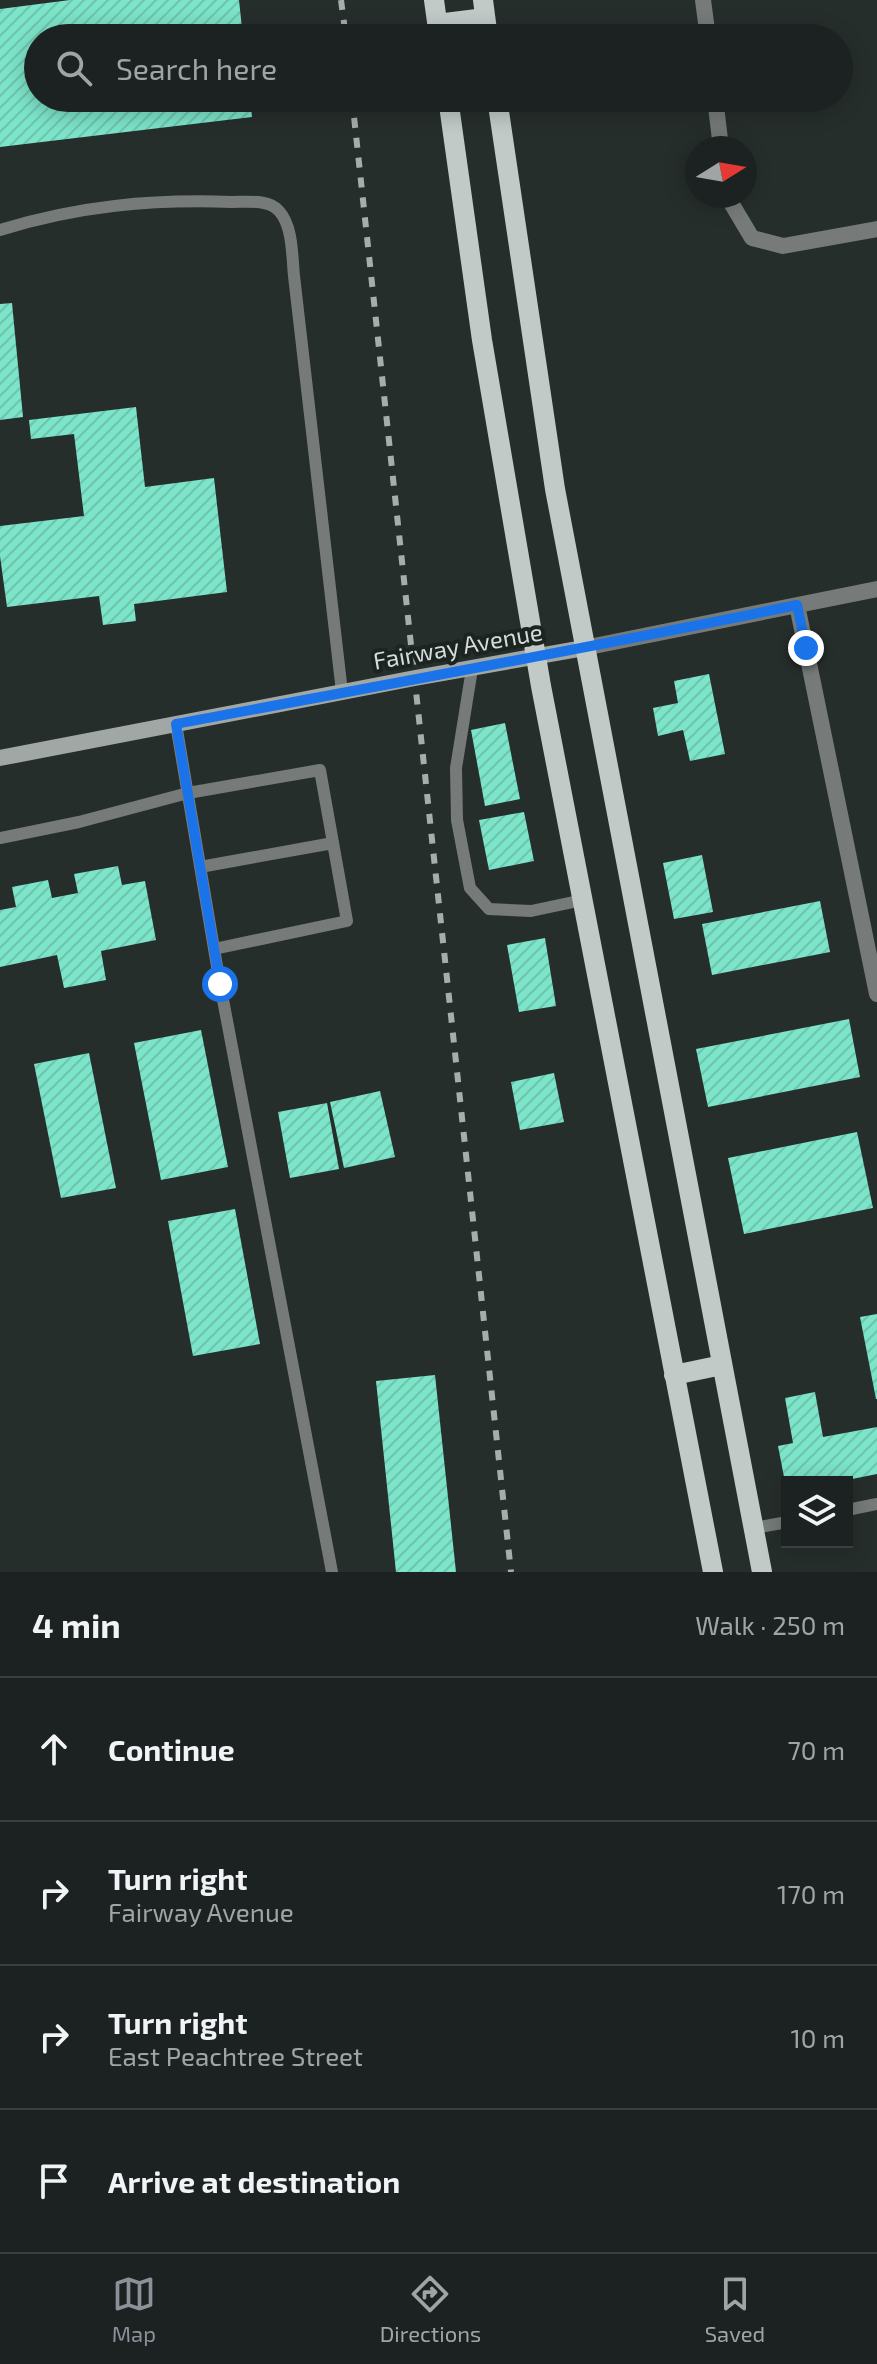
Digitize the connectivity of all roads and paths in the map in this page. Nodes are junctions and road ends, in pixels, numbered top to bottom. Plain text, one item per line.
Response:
1 (434, 0) edge
2 (703, 0) edge
3 (485, 19) edge
4 (437, 24) edge
5 (465, 24) edge
6 (706, 24) edge
7 (450, 112) edge
8 (499, 112) edge
9 (717, 112) edge
10 (720, 136) edge
11 (734, 208) edge
12 (877, 229) edge
13 (0, 230) edge
14 (877, 589) edge
15 (797, 605) junction
16 (584, 648) junction
17 (536, 658) junction
18 (472, 669) junction
19 (342, 692) junction
20 (176, 724) junction
21 (0, 751) edge
22 (0, 758) edge
23 (188, 793) junction
24 (0, 838) edge
25 (333, 843) junction
26 (200, 867) junction
27 (583, 900) junction
28 (214, 949) junction
29 (877, 994) edge
30 (722, 1365) junction
31 (674, 1375) junction
32 (877, 1504) edge
33 (853, 1509) edge
34 (781, 1523) edge
35 (754, 1528) junction
36 (332, 1572) edge
37 (713, 1572) edge
38 (762, 1572) edge

1 - 4 main road
2 - 6 street
3 - 5 main road
7 - 17 main road
8 - 16 main road
9 - 10 street
11 - 12 street
13 - 19 lane
14 - 15 street, Fairway Avenue
15 - 16 street, Fairway Avenue
15 - 29 street
16 - 17 street, Fairway Avenue
16 - 30 main road
17 - 18 street, Fairway Avenue
17 - 27 main road
18 - 19 street, Fairway Avenue
18 - 27 lane
19 - 20 street, Fairway Avenue
20 - 22 street, Fairway Avenue
20 - 23 lane
21 - 22 lane
23 - 24 lane
23 - 25 lane
23 - 26 lane
25 - 26 lane
25 - 28 lane
26 - 28 lane
27 - 31 main road
28 - 36 lane
30 - 31 main road
30 - 35 main road
31 - 37 main road
32 - 33 lane
34 - 35 lane
35 - 38 main road

